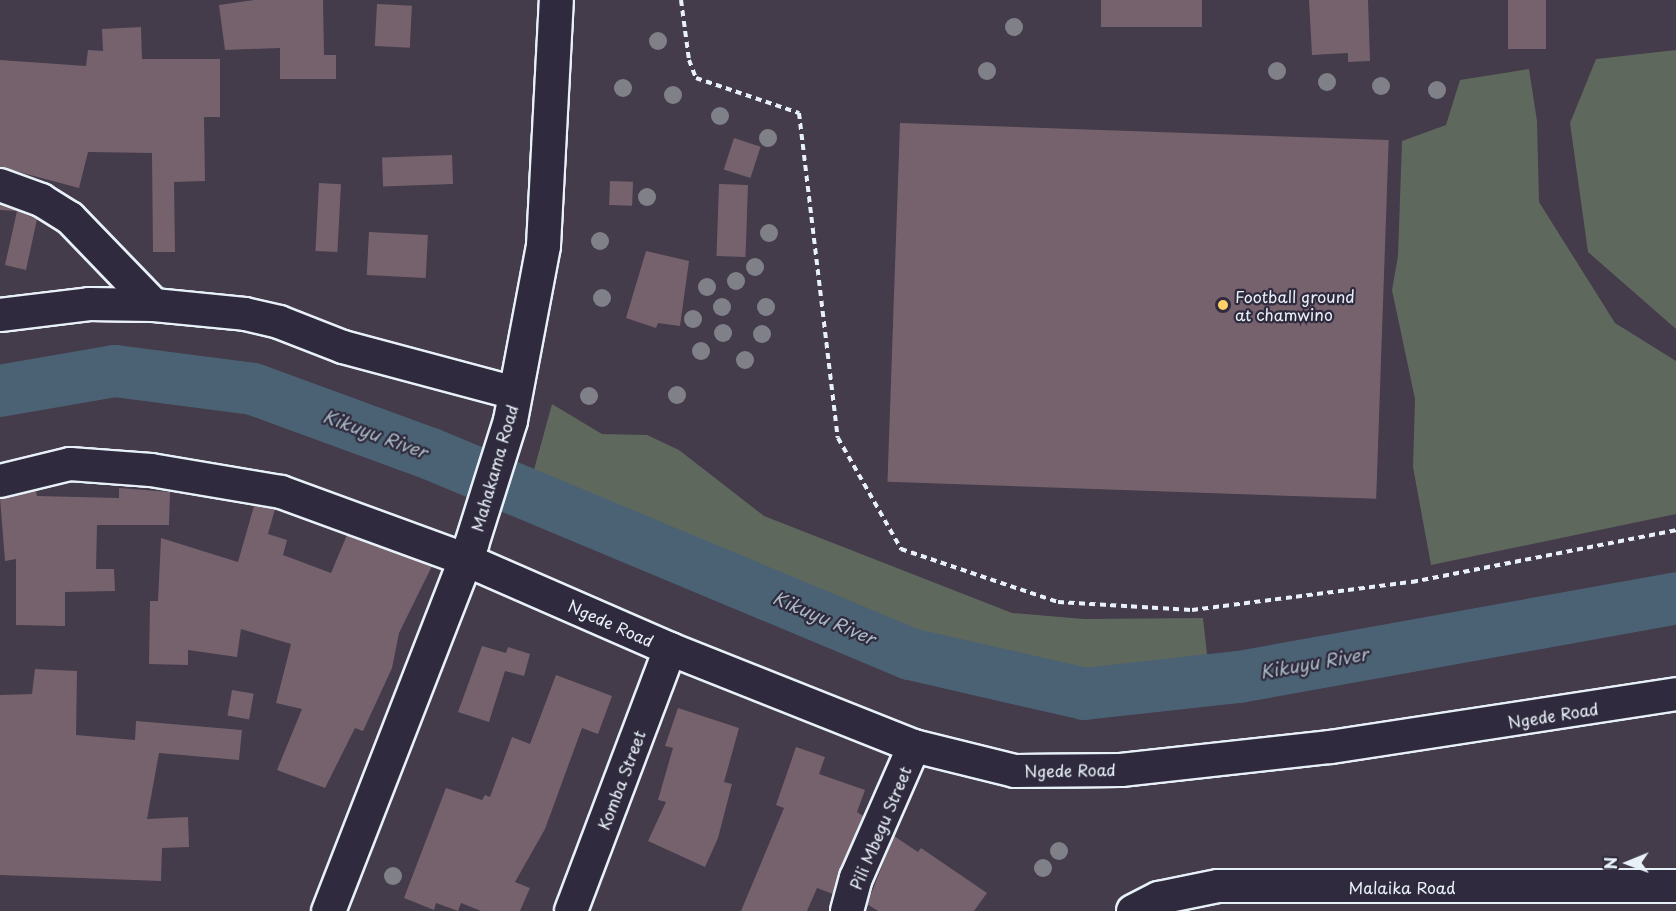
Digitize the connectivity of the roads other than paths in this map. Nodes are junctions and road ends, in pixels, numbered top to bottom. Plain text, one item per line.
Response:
1 (556, 0) edge
2 (0, 185) edge
3 (153, 305) junction
4 (0, 315) edge
5 (512, 406) junction
6 (0, 481) edge
7 (468, 551) junction
8 (670, 649) junction
9 (1676, 694) edge
10 (914, 746) junction
11 (1676, 886) edge
12 (1399, 899) edge
13 (328, 911) edge
14 (571, 911) edge
15 (847, 911) edge
16 (1132, 911) edge

1 - 5 street, Mahakama Road
2 - 3 street
3 - 4 street
3 - 5 street
5 - 7 street, Mahakama Road
6 - 7 street, Ngede Road
7 - 8 street, Ngede Road
7 - 13 street, Mahakama Road
8 - 10 street, Ngede Road
8 - 14 street, Komba Street
9 - 10 street, Ngede Road
10 - 15 street, Pili Mbegu Street
11 - 12 street, Malaika Road
12 - 16 street, Malaika Road

